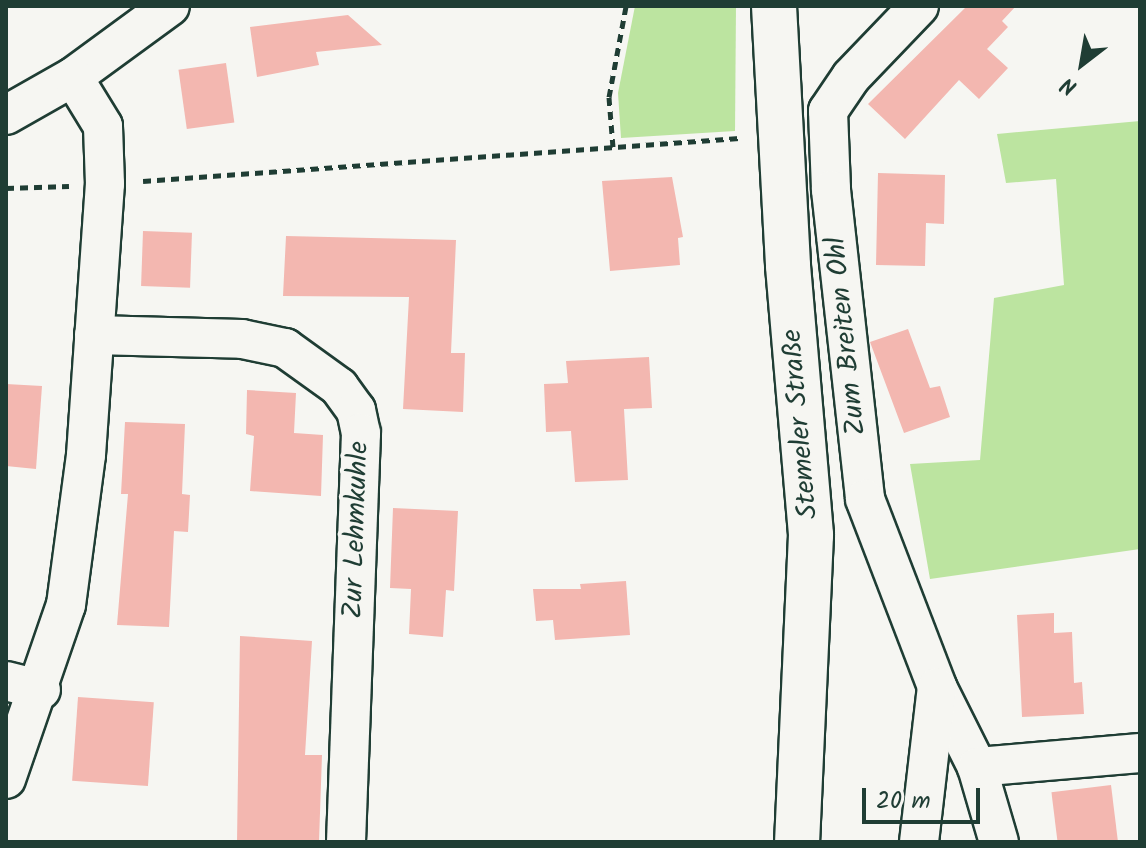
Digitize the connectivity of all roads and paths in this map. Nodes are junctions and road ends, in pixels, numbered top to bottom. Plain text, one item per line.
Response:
1 (170, 6) edge
2 (626, 6) edge
3 (774, 6) edge
4 (919, 6) edge
5 (73, 77) junction
6 (6, 115) edge
7 (780, 135) junction
8 (613, 147) junction
9 (105, 184) junction
10 (6, 188) edge
11 (94, 335) junction
12 (23, 686) edge
13 (937, 687) junction
14 (1140, 753) edge
15 (977, 767) junction
16 (6, 779) edge
17 (346, 842) edge
18 (797, 842) edge
19 (919, 842) edge
20 (999, 842) edge

1 - 5 street
2 - 8 path
3 - 7 main road, Stemeler Straße
4 - 13 street, Zum Breiten Ohl
5 - 6 street
5 - 9 street
7 - 8 path
7 - 18 main road, Stemeler Straße
8 - 9 path
9 - 10 path
9 - 11 street
11 - 12 street
11 - 17 street, Zur Lehmkuhle
12 - 16 street
13 - 15 street, Zum Breiten Ohl
13 - 19 street, Zum Breiten Ohl
14 - 15 street
15 - 20 street, Zum Breiten Ohl

